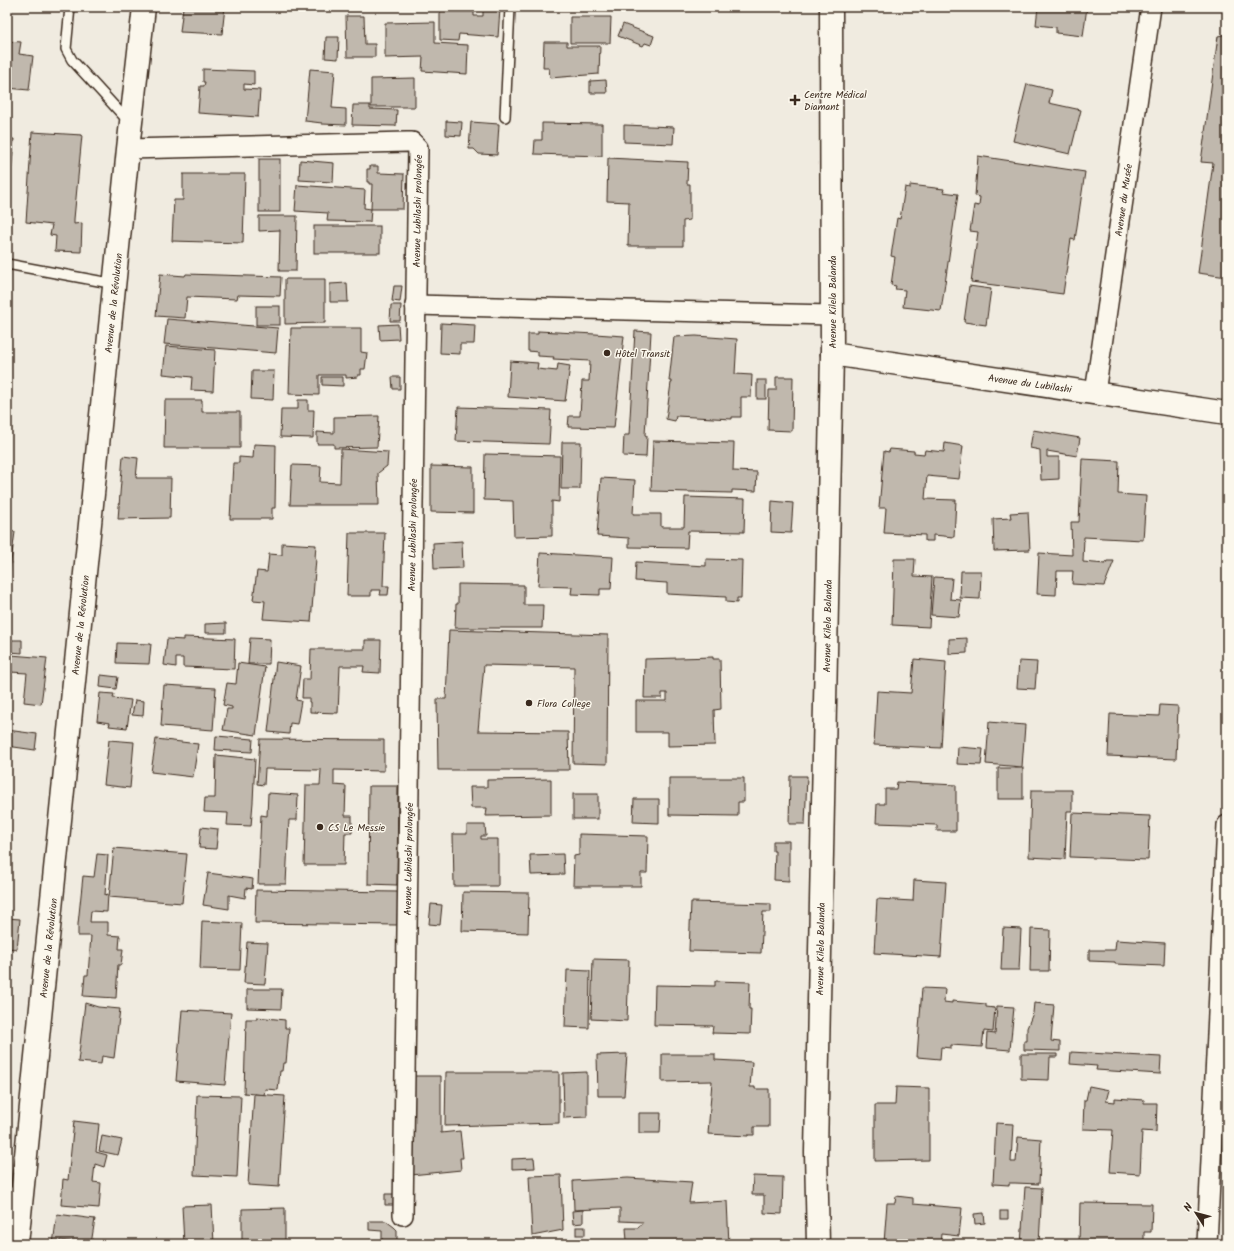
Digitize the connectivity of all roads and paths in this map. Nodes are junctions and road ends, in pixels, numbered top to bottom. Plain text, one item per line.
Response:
1 (70, 7) edge
2 (144, 7) edge
3 (510, 7) edge
4 (831, 7) edge
5 (1150, 7) edge
6 (505, 117) dead end
7 (131, 124) junction
8 (128, 149) junction
9 (7, 264) edge
10 (115, 284) junction
11 (415, 305) junction
12 (832, 315) junction
13 (832, 354) junction
14 (1095, 393) junction
15 (1227, 413) edge
16 (1227, 825) edge
17 (15, 1197) edge
18 (403, 1214) dead end
19 (18, 1244) edge
20 (818, 1244) edge
21 (1207, 1244) edge

1 - 7 lane
2 - 7 street, Avenue de la Révolution
3 - 6 lane
4 - 12 street, Avenue Kilela Balanda
5 - 14 street, Avenue du Musée
7 - 8 street, Avenue de la Révolution
8 - 10 street, Avenue de la Révolution
8 - 11 street, Avenue Lubilashi prolongée
9 - 10 lane
10 - 17 street, Avenue de la Révolution
11 - 12 street
11 - 18 street, Avenue Lubilashi prolongée
12 - 13 street, Avenue Kilela Balanda
13 - 14 street, Avenue du Lubilashi
13 - 20 street, Avenue Kilela Balanda
14 - 15 street, Avenue du Lubilashi
16 - 21 street
17 - 19 street, Avenue de la Révolution

